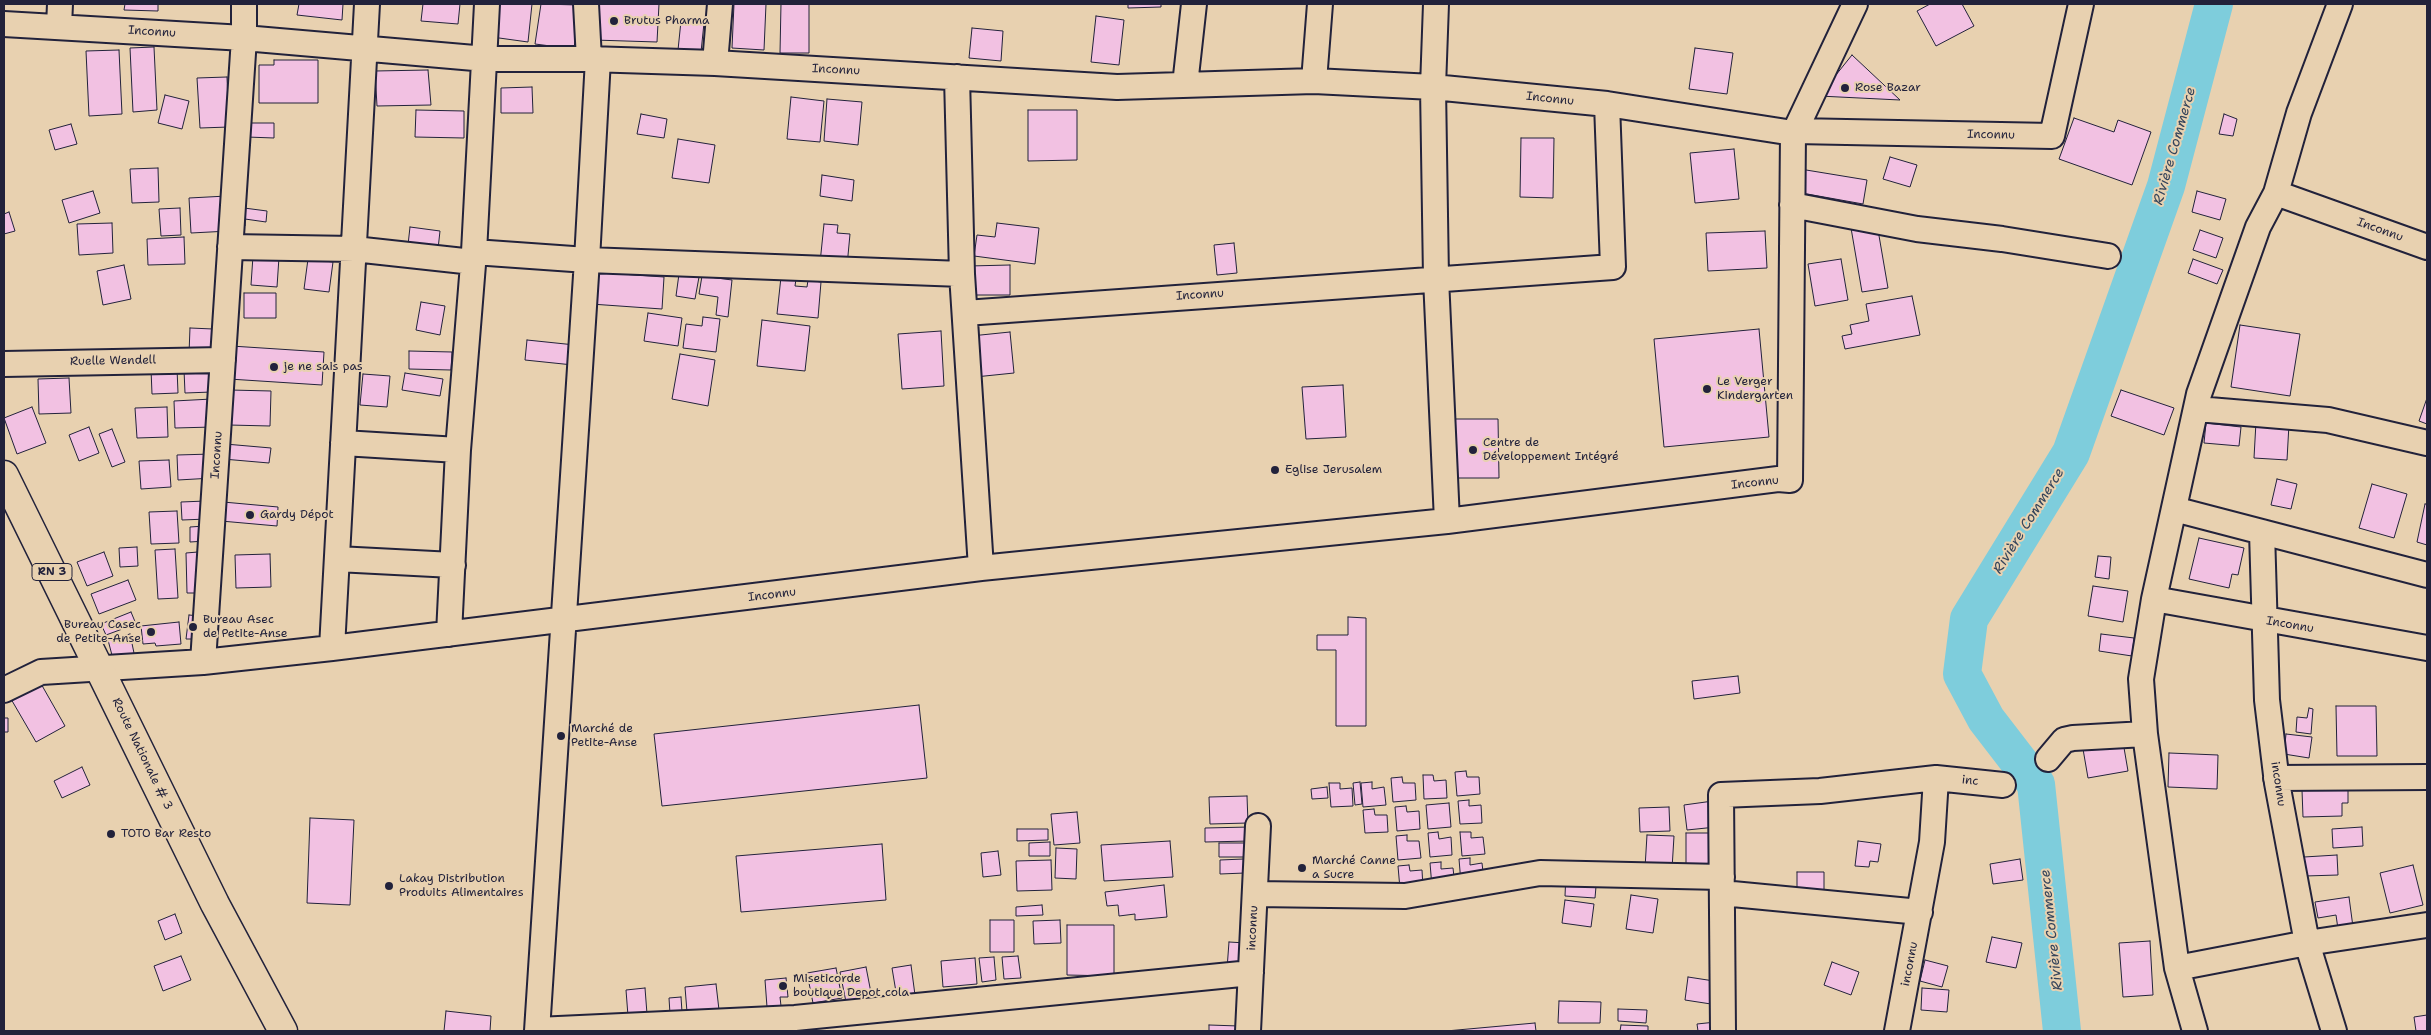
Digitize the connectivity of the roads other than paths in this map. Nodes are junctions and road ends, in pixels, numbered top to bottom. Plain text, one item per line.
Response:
1 (244, 4) edge
2 (366, 4) edge
3 (487, 4) edge
4 (586, 4) edge
5 (720, 4) edge
6 (1194, 4) edge
7 (1320, 4) edge
8 (1436, 4) edge
9 (1855, 4) edge
10 (2081, 4) edge
11 (2340, 4) edge
12 (60, 15) edge
13 (4, 24) edge
14 (244, 38) junction
15 (365, 50) junction
16 (486, 59) junction
17 (593, 59) junction
18 (715, 63) junction
19 (956, 77) junction
20 (1314, 81) junction
21 (1185, 85) junction
22 (1434, 87) junction
23 (1607, 104) junction
24 (1794, 132) junction
25 (2276, 193) junction
26 (1792, 205) junction
27 (230, 247) junction
28 (2427, 247) edge
29 (354, 249) junction
30 (2108, 256) dead end
31 (473, 257) junction
32 (587, 260) junction
33 (962, 274) junction
34 (1436, 278) junction
35 (965, 313) junction
36 (223, 360) junction
37 (4, 364) edge
38 (2197, 409) junction
39 (343, 443) junction
40 (2427, 443) edge
41 (458, 450) junction
42 (4, 475) edge
43 (2174, 509) junction
44 (1447, 521) junction
45 (2262, 532) junction
46 (337, 559) junction
47 (453, 565) junction
48 (981, 568) junction
49 (2427, 575) edge
50 (2154, 599) junction
51 (2265, 620) junction
52 (562, 622) junction
53 (450, 634) junction
54 (332, 648) junction
55 (2427, 648) edge
56 (203, 662) junction
57 (100, 669) junction
58 (4, 690) edge
59 (2145, 734) junction
60 (2048, 759) dead end
61 (2427, 777) edge
62 (1936, 778) junction
63 (2276, 778) junction
64 (2003, 785) dead end
65 (1258, 826) dead end
66 (1722, 885) junction
67 (1255, 894) junction
68 (1920, 912) junction
69 (2427, 925) edge
70 (2307, 943) junction
71 (2177, 968) junction
72 (1251, 973) junction
73 (796, 1024) edge
74 (537, 1030) edge
75 (283, 1031) edge
76 (1248, 1031) edge
77 (1723, 1031) edge
78 (1897, 1031) edge
79 (2195, 1031) edge
80 (2334, 1031) edge

1 - 14 street, Inconnu
2 - 15 street
3 - 16 street
4 - 17 street
5 - 18 street
6 - 21 street
7 - 20 street
8 - 22 street
9 - 24 street, Inconnu
10 - 24 street, Inconnu
11 - 25 street
12 - 13 street, Inconnu
12 - 14 street, Inconnu
14 - 15 street, Inconnu
14 - 27 street, Inconnu
15 - 16 street, Inconnu
15 - 29 street
16 - 17 street, Inconnu
16 - 31 street
17 - 18 street, Inconnu
17 - 32 street
18 - 19 street, Inconnu
19 - 21 street, Inconnu
19 - 33 street
20 - 21 street, Inconnu
20 - 22 street, Inconnu
22 - 23 street, Inconnu
22 - 34 street
23 - 24 street, Inconnu
23 - 34 street, Inconnu
24 - 26 street, Inconnu
25 - 28 street, Inconnu
25 - 38 street
26 - 30 street
26 - 44 street, Inconnu
27 - 29 street
27 - 36 street, Inconnu
29 - 31 street
29 - 39 street
31 - 32 street
31 - 41 street
32 - 33 street
32 - 52 street
33 - 35 street
34 - 35 street, Inconnu
34 - 44 street
35 - 48 street
36 - 37 street, Ruelle Wendell
36 - 56 street, Inconnu
38 - 40 street
38 - 43 street
39 - 41 street
39 - 46 street
41 - 47 street
42 - 57 main road, Route Nationale # 3 / RN 3
43 - 45 street
43 - 50 street
44 - 48 street, Inconnu
45 - 49 street
45 - 51 street, inconnu
46 - 47 street
46 - 54 street
47 - 53 street
48 - 52 street, Inconnu
50 - 51 street, Inconnu
50 - 59 street
51 - 55 street, Inconnu
51 - 63 street, inconnu
52 - 53 street, Inconnu
52 - 74 street
53 - 54 street, Inconnu
54 - 56 street, Inconnu
56 - 57 street, Inconnu
57 - 58 street, Inconnu
57 - 75 main road, Route Nationale # 3 / RN 3
59 - 60 street
59 - 71 street
61 - 63 street, Inconnu
62 - 64 street, inc
62 - 66 street
62 - 68 street, inconnu
63 - 70 street, inconnu
65 - 67 street, inconnu
66 - 67 street
66 - 68 street
66 - 77 street
67 - 72 street, inconnu
68 - 78 street, inconnu
69 - 70 street
70 - 71 street
70 - 80 street, inconnu
71 - 79 street
72 - 73 street
72 - 76 street, inconnu
73 - 74 street

